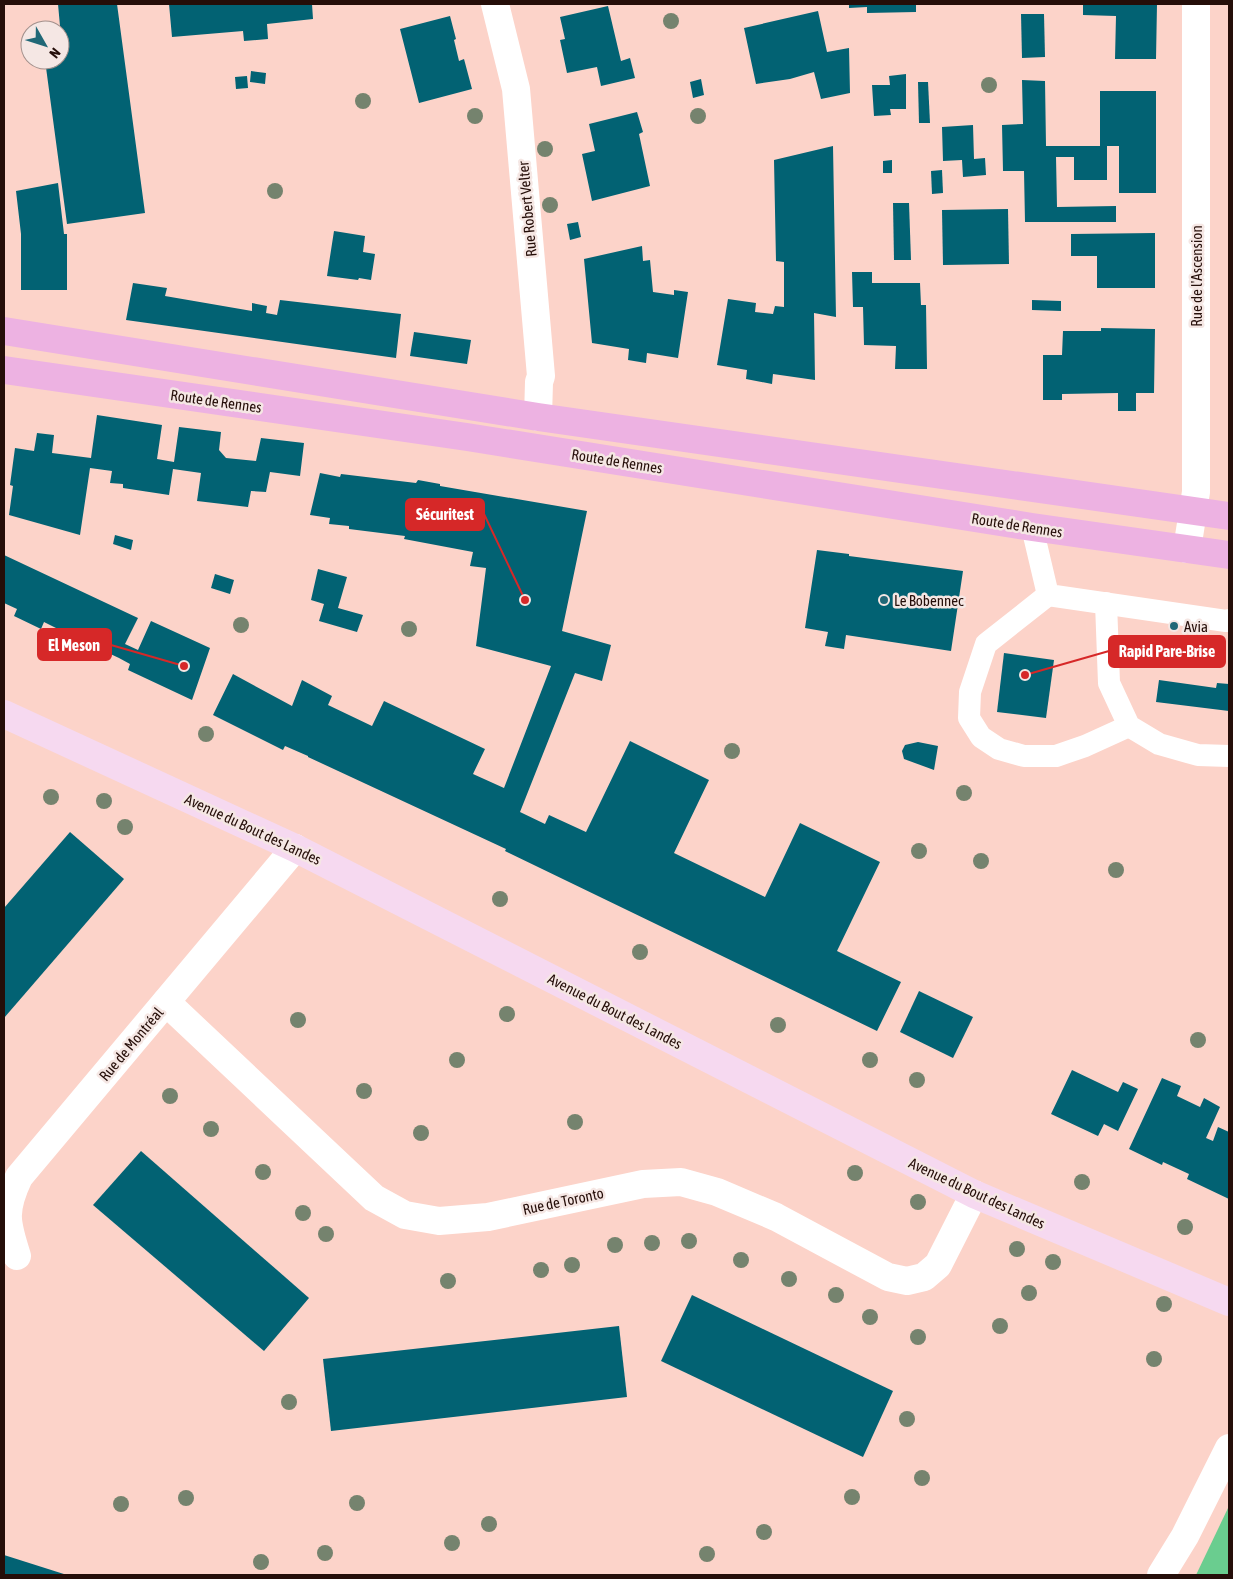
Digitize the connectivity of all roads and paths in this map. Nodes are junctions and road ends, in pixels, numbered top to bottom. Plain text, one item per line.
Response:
1 (495, 4) edge
2 (1196, 4) edge
3 (4, 331) edge
4 (4, 370) edge
5 (538, 417) junction
6 (1192, 512) junction
7 (1229, 516) edge
8 (1032, 528) junction
9 (1187, 548) junction
10 (1229, 555) edge
11 (1048, 594) junction
12 (1106, 604) junction
13 (1229, 620) edge
14 (4, 714) edge
15 (1128, 726) junction
16 (1229, 756) edge
17 (295, 848) junction
18 (166, 1002) junction
19 (974, 1194) junction
20 (17, 1256) dead end
21 (1229, 1302) edge
22 (1229, 1448) edge
23 (1160, 1575) edge

1 - 5 street, Rue Robert Velter
2 - 6 street, Rue de l'Ascension
3 - 5 main road
4 - 8 main road, Route de Rennes
5 - 6 main road
6 - 7 main road
6 - 9 street, Rue de l'Ascension
8 - 9 main road, Route de Rennes
8 - 11 lane
9 - 10 main road, Route de Rennes
11 - 12 lane
11 - 15 lane
12 - 13 lane
12 - 15 lane
14 - 17 street, Avenue du Bout des Landes
15 - 16 lane
17 - 18 street, Rue de Montréal
17 - 19 street, Avenue du Bout des Landes
18 - 19 street, Rue de Toronto
18 - 20 street, Rue de Montréal
19 - 21 street, Avenue du Bout des Landes
22 - 23 street

